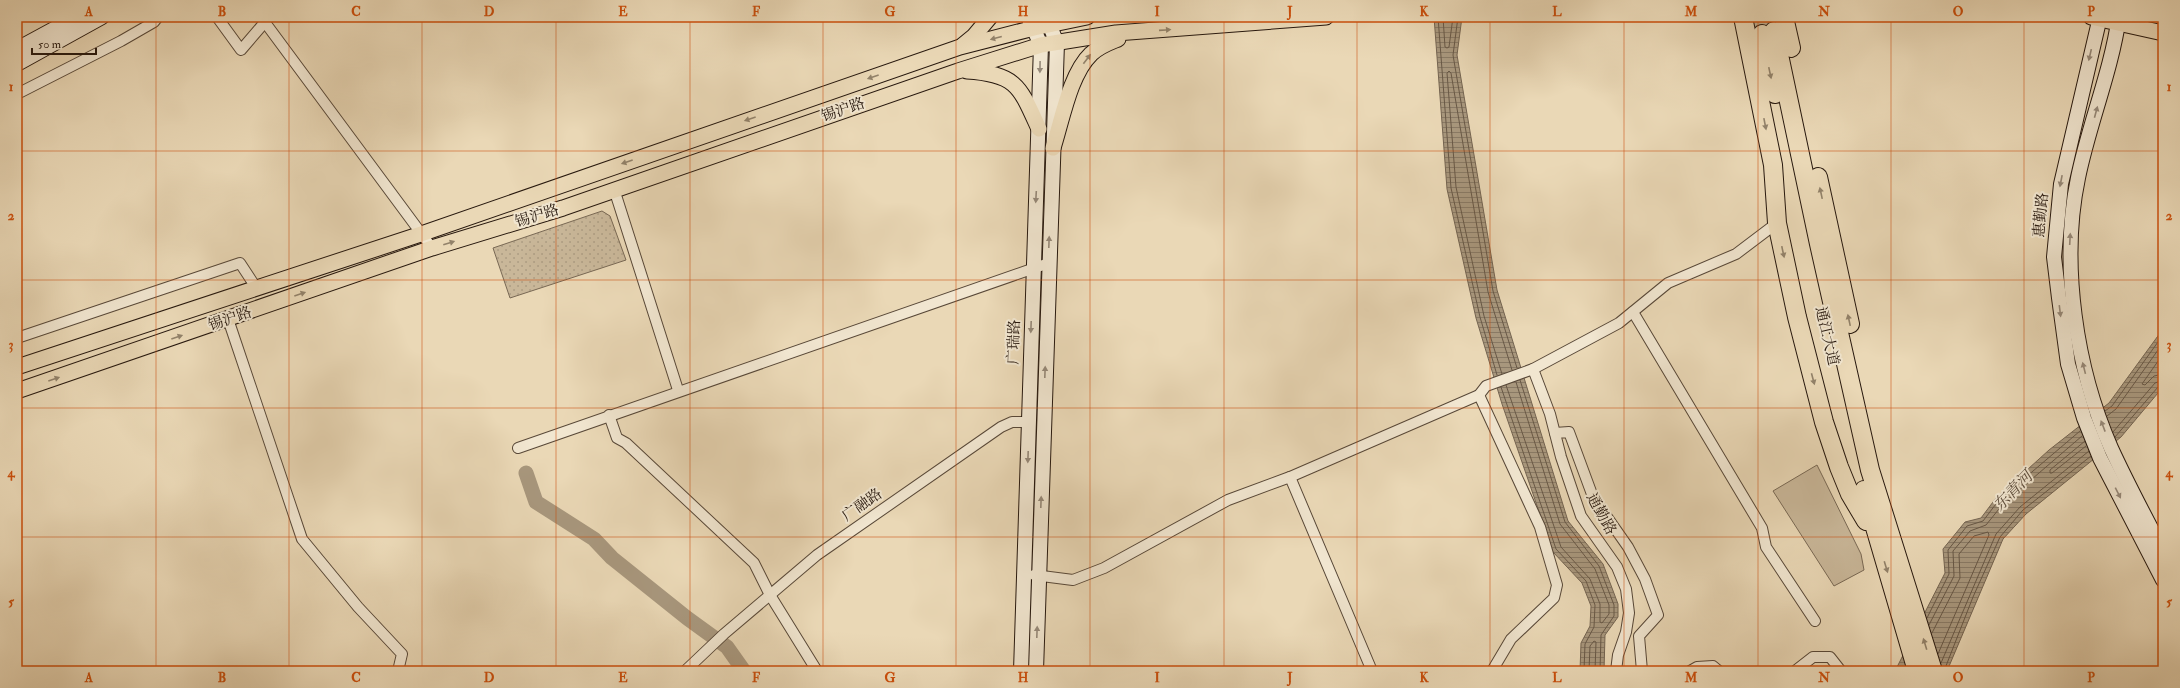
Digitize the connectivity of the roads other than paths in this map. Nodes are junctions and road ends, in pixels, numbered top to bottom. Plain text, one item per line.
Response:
1 (76, 17) edge
2 (102, 17) edge
3 (158, 17) edge
4 (217, 17) edge
5 (990, 17) edge
6 (1087, 17) edge
7 (1326, 17) edge
8 (1743, 17) edge
9 (2097, 18) edge
10 (263, 20) edge
11 (2119, 20) edge
12 (1048, 21) edge
13 (1031, 22) edge
14 (1773, 28) edge
15 (1135, 32) junction
16 (2163, 33) edge
17 (1057, 43) junction
18 (1041, 45) junction
19 (960, 47) junction
20 (17, 49) edge
21 (17, 64) edge
22 (958, 71) junction
23 (17, 94) edge
24 (1039, 129) junction
25 (1053, 148) junction
26 (614, 189) junction
27 (1777, 223) junction
28 (421, 234) junction
29 (432, 248) junction
30 (1049, 263) junction
31 (1033, 268) junction
32 (256, 290) junction
33 (1633, 312) junction
34 (228, 319) junction
35 (17, 338) edge
36 (17, 367) edge
37 (1532, 369) junction
38 (678, 390) junction
39 (17, 392) edge
40 (1479, 395) junction
41 (609, 415) junction
42 (1028, 422) junction
43 (1555, 433) junction
44 (518, 448) dead end
45 (1290, 477) junction
46 (1879, 545) junction
47 (2163, 551) edge
48 (1024, 574) junction
49 (1039, 576) junction
50 (2163, 580) edge
51 (770, 595) junction
52 (1815, 621) dead end
53 (398, 671) edge
54 (684, 671) edge
55 (817, 671) edge
56 (1021, 671) edge
57 (1036, 671) edge
58 (1372, 671) edge
59 (1492, 671) edge
60 (1616, 671) edge
61 (1642, 671) edge
62 (1690, 671) edge
63 (1719, 671) edge
64 (1795, 671) edge
65 (1841, 671) edge
66 (1917, 671) edge
67 (1933, 671) edge

1 - 20 main road
2 - 21 main road
3 - 23 street
4 - 10 street
5 - 19 main road
6 - 12 main road, 锡沪路
15 -> 7 main road
8 -> 27 highway
9 - 11 main road
9 -> 50 main road, 惠勤路
10 - 28 street
11 - 16 main road
47 -> 11 main road, 惠勤路
12 - 13 main road, 锡沪路
12 - 17 main road
13 - 18 main road, 广瑞路
13 -> 19 main road, 锡沪路
14 -> 46 highway, 通江大道
67 -> 14 highway
15 - 17 main road, 锡沪路
25 -> 15 main road
17 - 18 main road, 锡沪路
17 - 25 main road
18 - 22 main road, 锡沪路
18 -> 24 main road, 广瑞路
19 -> 28 main road, 锡沪路
22 - 24 main road
22 - 26 main road, 锡沪路
24 -> 31 main road, 广瑞路
30 -> 25 main road
29 -> 26 main road, 锡沪路
26 - 38 street
27 - 33 street
27 -> 46 highway
28 - 29 street
28 - 32 main road, 锡沪路
34 -> 29 main road, 锡沪路
30 - 31 street
49 -> 30 main road
31 - 38 street
31 -> 42 main road, 广瑞路
32 - 35 street
32 - 36 main road, 锡沪路
33 - 37 street
33 - 52 street
39 -> 34 main road, 锡沪路
34 - 53 street
37 - 40 street
37 - 43 street, 通勤路
38 - 41 street
40 - 45 street
40 - 59 street
41 - 44 street
41 - 51 street
42 -> 48 main road, 广瑞路
42 - 51 street, 广融路
43 - 60 street, 通勤路
43 - 61 street
45 - 49 street
45 - 58 street
46 -> 66 highway, 通江大道
48 - 49 street
48 - 56 main road, 广瑞路
57 -> 49 main road
51 - 54 street, 广融路
51 - 55 street
62 - 63 street
64 - 65 street

